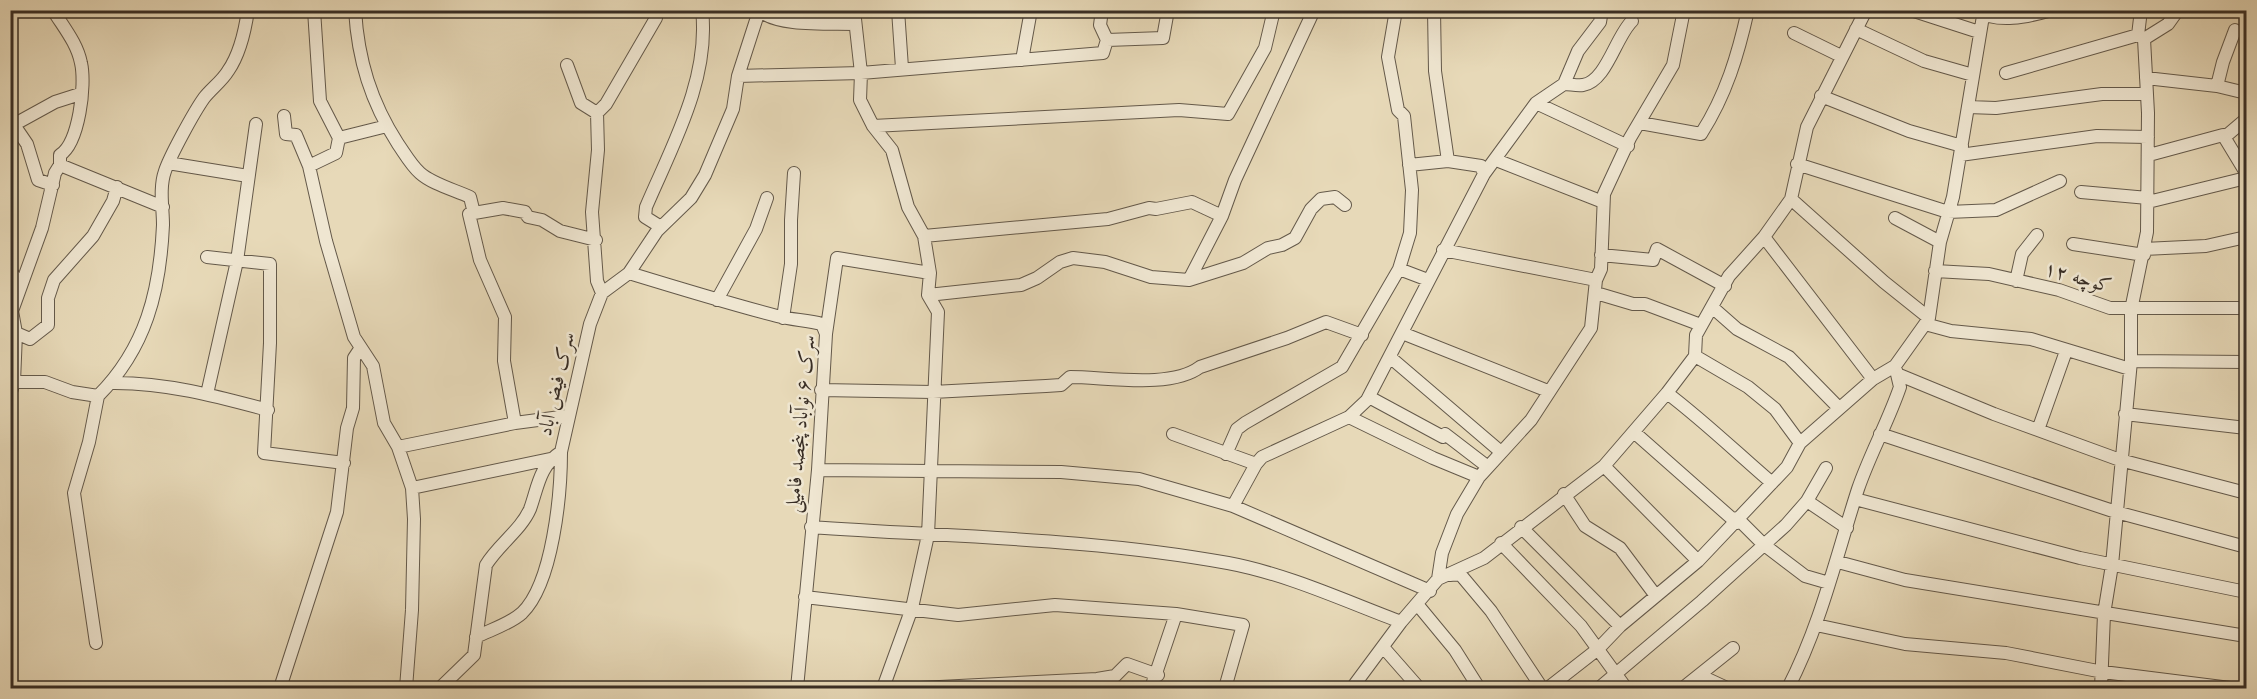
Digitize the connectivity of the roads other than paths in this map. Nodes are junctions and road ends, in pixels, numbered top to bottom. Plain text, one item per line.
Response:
1 (53, 10) edge
2 (248, 10) edge
3 (314, 10) edge
4 (355, 10) edge
5 (657, 10) edge
6 (702, 10) edge
7 (854, 10) edge
8 (898, 10) edge
9 (1030, 10) edge
10 (1102, 10) edge
11 (1168, 10) edge
12 (1274, 10) edge
13 (1314, 10) edge
14 (1396, 10) edge
15 (1434, 10) edge
16 (1602, 10) edge
17 (1684, 10) edge
18 (1748, 10) edge
19 (1866, 10) edge
20 (1911, 10) edge
21 (2052, 10) edge
22 (2141, 10) edge
23 (2178, 10) edge
24 (759, 11) edge
25 (1981, 12) edge
26 (1632, 21) dead end
27 (854, 24) junction
28 (1856, 29) junction
29 (2235, 30) dead end
30 (1978, 32) junction
31 (1794, 33) dead end
32 (2141, 37) junction
33 (1107, 40) junction
34 (1841, 56) junction
35 (1022, 60) junction
36 (567, 65) dead end
37 (902, 68) junction
38 (861, 73) junction
39 (2006, 73) dead end
40 (1973, 75) junction
41 (738, 76) junction
42 (2146, 78) junction
43 (1564, 84) junction
44 (2217, 86) junction
45 (2247, 93) edge
46 (80, 94) junction
47 (2147, 94) junction
48 (1821, 96) junction
49 (1536, 103) junction
50 (1968, 107) junction
51 (597, 113) junction
52 (284, 116) dead end
53 (2247, 119) edge
54 (13, 121) edge
55 (1640, 123) junction
56 (256, 124) dead end
57 (387, 126) junction
58 (873, 126) junction
59 (2226, 136) junction
60 (2148, 137) junction
61 (339, 138) junction
62 (1628, 146) junction
63 (1961, 151) junction
64 (2149, 155) junction
65 (1497, 160) junction
66 (1448, 161) junction
67 (168, 163) junction
68 (1797, 164) junction
69 (60, 165) junction
70 (1409, 165) junction
71 (309, 166) junction
72 (794, 172) dead end
73 (2247, 173) edge
74 (1484, 174) junction
75 (248, 176) junction
76 (2247, 178) edge
77 (2060, 181) dead end
78 (53, 185) junction
79 (117, 187) junction
80 (2081, 192) dead end
81 (767, 198) dead end
82 (1791, 199) junction
83 (2148, 200) junction
84 (1602, 202) junction
85 (1345, 205) dead end
86 (163, 207) junction
87 (1948, 212) junction
88 (474, 213) junction
89 (1222, 216) junction
90 (1895, 219) dead end
91 (661, 227) junction
92 (2037, 235) dead end
93 (924, 236) junction
94 (1764, 237) junction
95 (2247, 237) edge
96 (596, 240) junction
97 (1940, 242) junction
98 (2073, 244) dead end
99 (1443, 250) junction
100 (2144, 252) junction
101 (1601, 255) junction
102 (207, 256) dead end
103 (237, 261) junction
104 (1399, 269) junction
105 (10, 270) edge
106 (1935, 272) junction
107 (629, 273) junction
108 (930, 273) junction
109 (1189, 280) junction
110 (1428, 280) junction
111 (2016, 280) junction
112 (20, 285) junction
113 (1596, 286) junction
114 (1725, 286) junction
115 (602, 293) junction
116 (928, 295) junction
117 (717, 300) junction
118 (1712, 307) junction
119 (2247, 308) edge
120 (11, 310) edge
121 (2131, 310) junction
122 (783, 318) junction
123 (1927, 321) junction
124 (1701, 325) junction
125 (16, 333) junction
126 (1402, 333) junction
127 (826, 334) junction
128 (1362, 336) junction
129 (360, 349) junction
130 (2066, 351) junction
131 (1695, 356) junction
132 (1391, 358) junction
133 (2247, 362) edge
134 (2130, 365) junction
135 (1896, 370) junction
136 (1873, 379) junction
137 (14, 381) junction
138 (111, 383) junction
139 (821, 390) junction
140 (1548, 391) junction
141 (933, 392) junction
142 (1667, 393) junction
143 (207, 394) junction
144 (10, 395) edge
145 (98, 396) junction
146 (1369, 397) junction
147 (1839, 408) junction
148 (268, 410) junction
149 (2125, 414) junction
150 (568, 416) junction
151 (1349, 417) junction
152 (1461, 418) junction
153 (515, 423) junction
154 (2247, 428) edge
155 (2038, 430) junction
156 (1635, 433) junction
157 (1173, 434) dead end
158 (1880, 434) junction
159 (1444, 436) junction
160 (1800, 443) junction
161 (398, 447) junction
162 (1501, 452) junction
163 (1226, 454) junction
164 (555, 455) junction
165 (1434, 459) junction
166 (2120, 460) junction
167 (344, 463) junction
168 (1256, 464) junction
169 (1604, 466) junction
170 (1488, 467) junction
171 (1826, 468) dead end
172 (818, 470) junction
173 (929, 471) junction
174 (1479, 477) junction
175 (1772, 483) junction
176 (412, 488) junction
177 (2247, 493) edge
178 (1564, 494) junction
179 (1855, 499) junction
180 (1807, 501) junction
181 (1233, 506) junction
182 (2116, 512) junction
183 (1737, 520) junction
184 (811, 527) junction
185 (1521, 527) junction
186 (1847, 528) junction
187 (928, 535) junction
188 (1501, 543) junction
189 (1763, 544) junction
190 (2247, 547) edge
191 (1698, 561) junction
192 (1838, 562) junction
193 (2112, 565) junction
194 (1444, 577) junction
195 (1830, 583) junction
196 (1430, 591) junction
197 (2247, 592) edge
198 (1656, 596) junction
199 (806, 597) junction
200 (1417, 604) junction
201 (912, 608) junction
202 (1176, 614) junction
203 (2104, 615) junction
204 (1401, 622) junction
205 (1816, 625) junction
206 (1620, 626) junction
207 (2247, 636) edge
208 (476, 637) junction
209 (96, 643) dead end
210 (1383, 647) junction
211 (1733, 648) dead end
212 (1598, 649) junction
213 (2103, 672) junction
214 (1615, 674) junction
215 (1158, 675) junction
216 (1701, 676) junction
217 (280, 688) edge
218 (406, 688) edge
219 (440, 688) edge
220 (797, 688) edge
221 (883, 688) edge
222 (920, 688) edge
223 (1151, 688) edge
224 (1225, 688) edge
225 (1352, 688) edge
226 (1419, 688) edge
227 (1479, 688) edge
228 (1542, 688) edge
229 (1548, 688) edge
230 (1599, 688) edge
231 (1626, 688) edge
232 (1683, 688) edge
233 (1727, 688) edge
234 (1788, 688) edge
235 (2101, 688) edge
236 (2230, 688) edge

1 - 46 street
2 - 67 street
3 - 61 street
4 - 57 street
5 - 51 street
6 - 91 street
7 - 27 street
8 - 37 street
9 - 35 street
10 - 33 street
11 - 33 street
12 - 58 street
13 - 89 street
14 - 70 street
15 - 66 street
16 - 43 street
17 - 55 street
18 - 55 street
19 - 28 street
20 - 30 street
21 - 25 street
22 - 32 street
23 - 32 street
24 - 27 street
24 - 41 street
25 - 30 street
26 - 43 street
27 - 38 street
28 - 34 street
28 - 40 street
29 - 44 street
30 - 40 street
31 - 34 street
32 - 39 street
32 - 42 street
33 - 35 street
34 - 48 street
35 - 37 street
36 - 51 street
37 - 38 street
38 - 41 street
38 - 58 street
40 - 50 street
41 - 91 street
42 - 44 street
42 - 47 street
43 - 49 street
44 - 45 street
46 - 54 street
46 - 69 street
47 - 50 street
47 - 60 street
48 - 63 street
48 - 68 street
49 - 62 street
49 - 65 street
50 - 63 street
51 - 96 street
52 - 71 street
53 - 59 street
54 - 78 street
55 - 62 street
56 - 75 street
57 - 61 street
57 - 88 street
58 - 93 street
59 - 64 street
59 - 73 street
60 - 63 street
60 - 64 street
61 - 71 street
62 - 84 street
63 - 87 street
64 - 83 street
65 - 74 street
65 - 84 street
66 - 70 street
66 - 74 street
67 - 75 street
67 - 86 street
68 - 82 street
68 - 87 street
69 - 78 street
69 - 79 street
70 - 104 street
71 - 129 street
72 - 122 street
74 - 99 street
75 - 103 street
76 - 83 street
77 - 87 street
78 - 112 street
79 - 86 street
79 - 125 street
80 - 83 street
81 - 117 street
82 - 94 street
82 - 123 street
83 - 100 street
84 - 101 street
85 - 109 street
86 - 138 street
87 - 97 street
88 - 96 street
88 - 153 street
89 - 93 street
89 - 109 street
90 - 97 street
91 - 107 street
92 - 111 street
93 - 108 street
94 - 114 street
94 - 136 street
95 - 100 street
96 - 115 street
97 - 106 street
98 - 100 street
99 - 110 street
99 - 113 street
100 - 121 street
101 - 113 street
101 - 114 street
102 - 103 street
103 - 143 street
103 - 148 street
104 - 110 street
104 - 128 street
105 - 112 street
106 - 111 street, کوچه ۱۲
106 - 123 street
107 - 115 street
107 - 117 street
108 - 116 street
108 - 127 street, سرک ۶ نوآباد پنجصد فامیلی
109 - 116 street
110 - 126 street
111 - 121 street, کوچه ۱۲
112 - 120 street
113 - 124 street
113 - 140 street
114 - 118 street
115 - 150 street, سرک فيض آباد
116 - 141 street
117 - 122 street
118 - 124 street
118 - 147 street
119 - 121 street, کوچه ۱۲
120 - 125 street
121 - 134 street
122 - 127 street
123 - 130 street
123 - 135 street
124 - 131 street
125 - 137 street
126 - 132 street
126 - 140 street
127 - 139 street, سرک ۶ نوآباد پنجصد فامیلی
128 - 141 street
128 - 163 street
129 - 161 street
129 - 167 street
130 - 134 street
130 - 155 street
131 - 142 street
131 - 160 street
132 - 146 street
132 - 152 street
133 - 134 street
134 - 149 street
135 - 136 street
135 - 155 street
135 - 158 street
136 - 147 street
137 - 144 street
137 - 145 street
138 - 143 street
138 - 145 street
139 - 141 street
139 - 172 street, سرک ۶ نوآباد پنجصد فامیلی
140 - 162 street
141 - 173 street
142 - 156 street
142 - 175 street
143 - 148 street
145 - 209 street
146 - 151 street
146 - 159 street
147 - 160 street
148 - 167 street
149 - 154 street
149 - 166 street
150 - 153 street
150 - 164 street, سرک فيض آباد
151 - 165 street
151 - 168 street
152 - 159 street
152 - 162 street
153 - 161 street
155 - 166 street
156 - 169 street
156 - 183 street
157 - 163 street
158 - 179 street
158 - 182 street
159 - 165 street
159 - 170 street
160 - 175 street
161 - 176 street
162 - 170 street
163 - 168 street
164 - 176 street
164 - 208 street, سرک فيض آباد
164 - 208 street
165 - 174 street
166 - 177 street
166 - 182 street
167 - 217 street
168 - 181 street
169 - 178 street
169 - 191 street
170 - 174 street
171 - 180 street
172 - 173 street
172 - 184 street, سرک ۶ نوآباد پنجصد فامیلی
173 - 181 street
173 - 187 street
174 - 194 street
175 - 183 street
176 - 218 street
178 - 185 street
178 - 198 street
179 - 186 street
179 - 193 street
180 - 186 street
180 - 189 street
181 - 196 street
182 - 190 street
182 - 193 street
183 - 189 street
183 - 191 street
184 - 187 street
184 - 199 street, سرک ۶ نوآباد پنجصد فامیلی
185 - 188 street
185 - 206 street
186 - 192 street
187 - 201 street
187 - 204 street
188 - 194 street
188 - 212 street
189 - 195 street
189 - 214 street
191 - 198 street
192 - 195 street
192 - 203 street
193 - 197 street
193 - 203 street
194 - 196 street
194 - 228 street
195 - 205 street
196 - 200 street
198 - 206 street
199 - 201 street
199 - 220 street, سرک ۶ نوآباد پنجصد فامیلی
200 - 204 street
200 - 227 street
201 - 202 street
201 - 221 street
202 - 215 street
202 - 224 street
203 - 207 street
203 - 213 street
204 - 210 street
205 - 213 street
205 - 234 street
206 - 212 street
208 - 219 street, سرک فيض آباد
210 - 225 street
210 - 226 street
211 - 216 street
212 - 214 street
212 - 229 street
213 - 235 street
213 - 236 street
214 - 230 street
214 - 231 street
215 - 222 street
215 - 223 street
216 - 232 street
216 - 233 street

